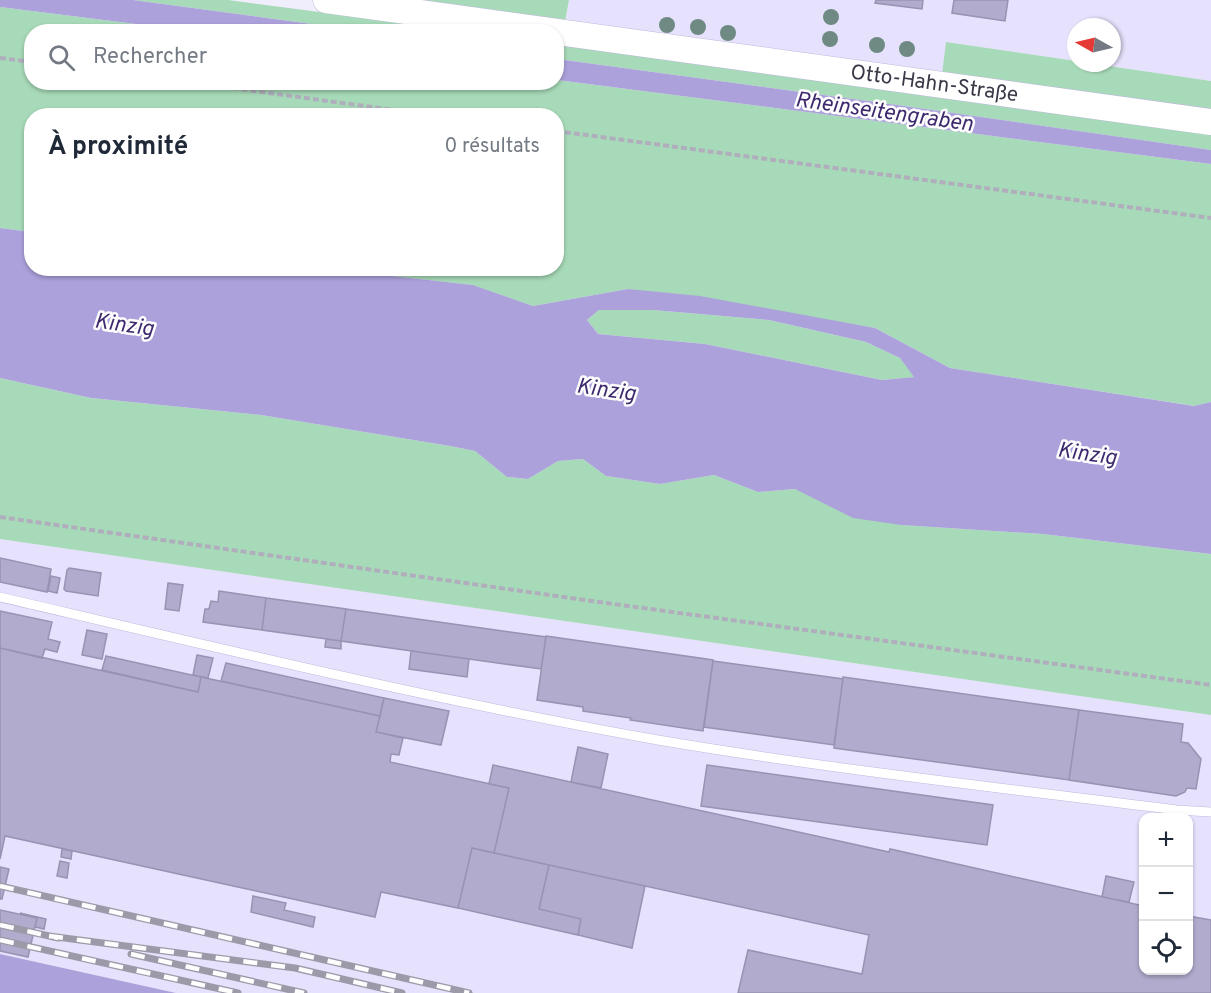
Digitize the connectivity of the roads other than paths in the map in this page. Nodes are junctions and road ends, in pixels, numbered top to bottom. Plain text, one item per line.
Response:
1 (326, 0) edge
2 (507, 24) edge
3 (564, 32) edge
4 (1211, 122) edge
5 (0, 597) edge
6 (1211, 812) edge

1 - 2 street, Otto-Hahn-Straße
3 - 4 street, Otto-Hahn-Straße
5 - 6 lane

